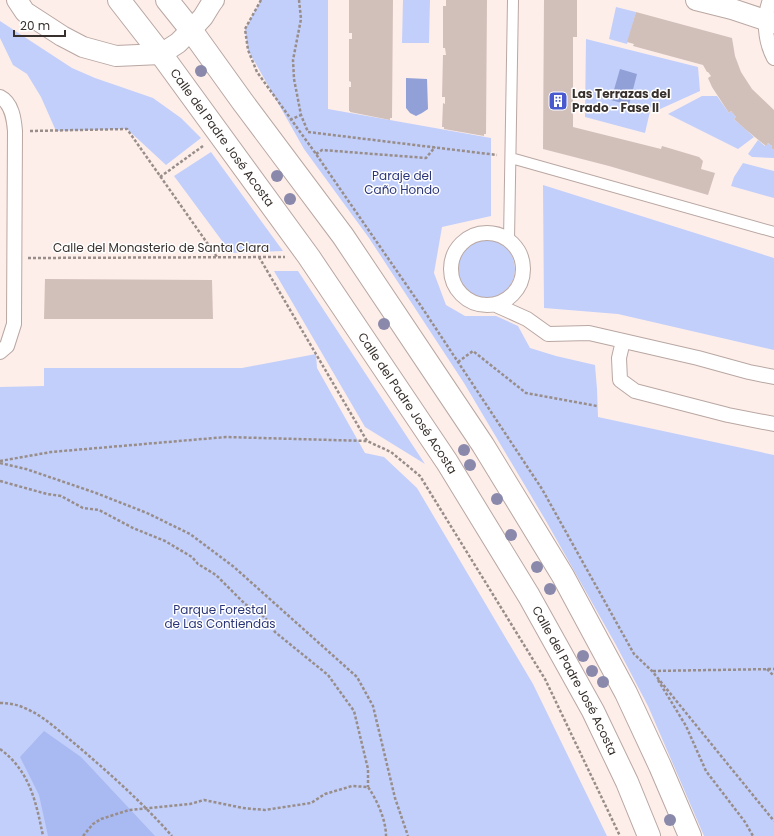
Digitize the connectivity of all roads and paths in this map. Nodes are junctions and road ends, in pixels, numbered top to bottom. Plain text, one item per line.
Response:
1 (6, 0) edge
2 (119, 0) edge
3 (167, 0) edge
4 (262, 0) edge
5 (299, 0) edge
6 (513, 0) edge
7 (696, 0) edge
8 (770, 0) edge
9 (212, 1) edge
10 (21, 6) edge
11 (770, 22) edge
12 (191, 30) junction
13 (161, 54) junction
14 (774, 58) edge
15 (0, 97) edge
16 (301, 115) junction
17 (290, 120) junction
18 (15, 132) junction
19 (207, 143) dead end
20 (435, 147) junction
21 (316, 154) junction
22 (511, 158) junction
23 (160, 177) junction
24 (774, 232) edge
25 (509, 240) junction
26 (217, 257) junction
27 (259, 257) junction
28 (309, 257) junction
29 (14, 258) junction
30 (517, 290) junction
31 (496, 305) junction
32 (528, 319) junction
33 (623, 341) junction
34 (0, 352) edge
35 (458, 362) junction
36 (774, 377) edge
37 (597, 406) dead end
38 (774, 424) edge
39 (367, 441) junction
40 (0, 462) edge
41 (0, 481) edge
42 (766, 669) junction
43 (774, 669) edge
44 (652, 671) junction
45 (774, 676) edge
46 (0, 703) edge
47 (0, 749) edge
48 (368, 787) junction
49 (146, 808) junction
50 (774, 821) edge
51 (43, 836) edge
52 (83, 836) edge
53 (172, 836) edge
54 (386, 836) edge
55 (408, 836) edge
56 (620, 836) edge
57 (649, 836) edge
58 (690, 836) edge
59 (753, 836) edge

1 - 10 main road
2 - 13 highway, Calle del Padre José Acosta
3 - 12 highway
4 - 17 path
5 - 16 path
6 - 22 street
7 - 11 main road
8 - 11 street
9 - 12 main road
10 - 13 main road
11 - 14 street
12 - 13 main road
12 - 58 highway
13 - 28 highway, Calle del Padre José Acosta
15 - 18 street
16 - 17 path
16 - 20 path
17 - 21 path
18 - 23 path
18 - 29 street
19 - 23 path
20 - 21 path
20 - 22 path
21 - 35 path
22 - 24 street
22 - 25 street
23 - 26 path
25 - 30 street
25 - 31 street
26 - 27 path, Calle del Monasterio de Santa Clara
26 - 29 path, Calle del Monasterio de Santa Clara
27 - 28 path, Calle del Monasterio de Santa Clara
27 - 39 path
28 - 57 highway, Calle del Padre José Acosta
29 - 34 street
30 - 31 street
30 - 32 street
31 - 32 street
32 - 33 street
33 - 36 street
33 - 38 street
35 - 37 path
35 - 44 path
39 - 40 path
39 - 56 path
40 - 55 path
41 - 48 path
42 - 43 path
42 - 44 path
42 - 45 path
44 - 50 path
44 - 59 path
46 - 49 path
47 - 51 path
48 - 49 path
48 - 54 path
49 - 52 path
49 - 53 path

